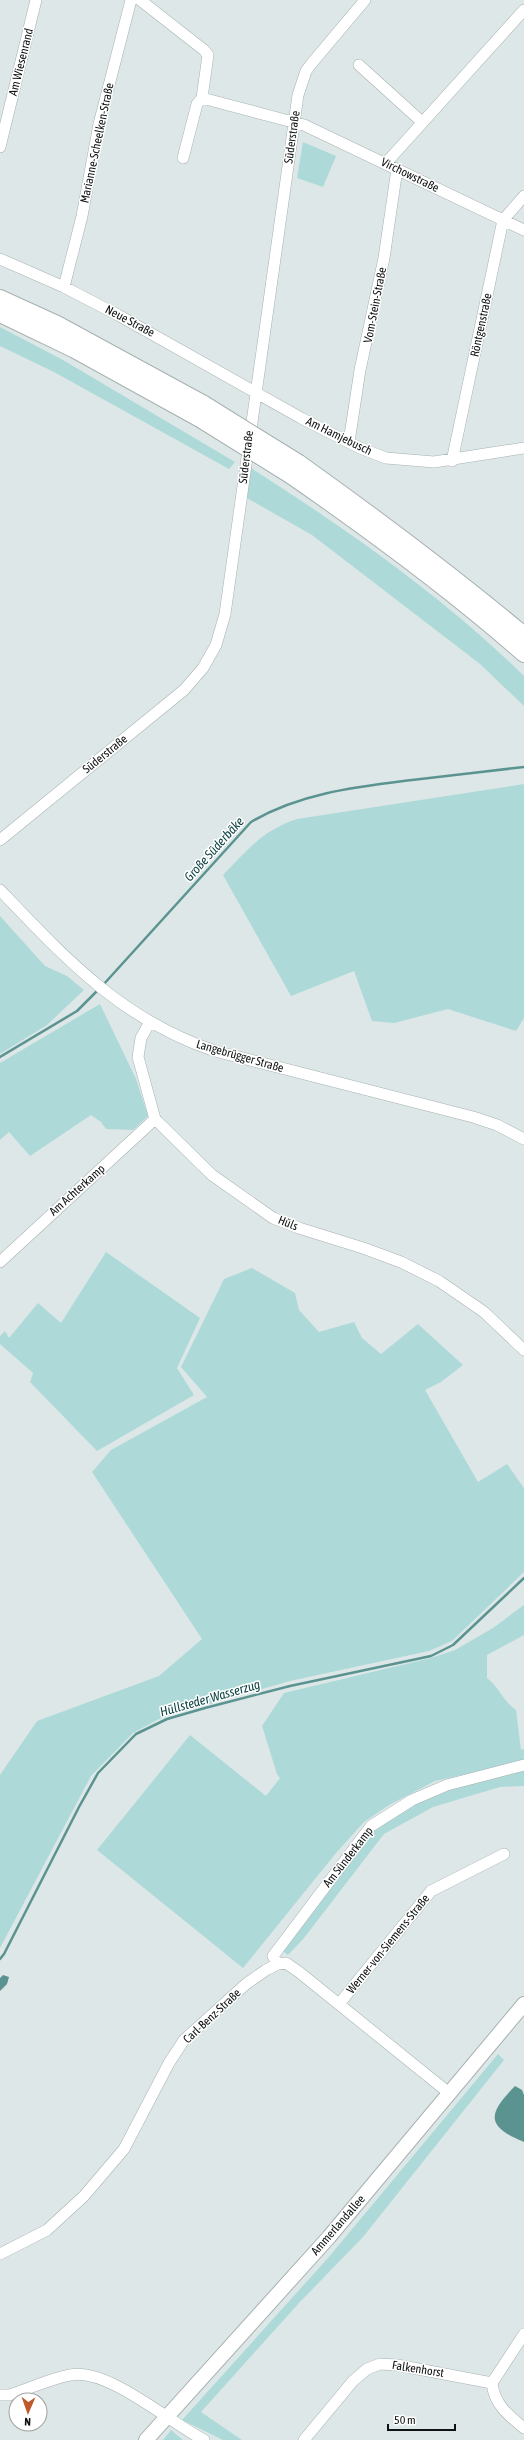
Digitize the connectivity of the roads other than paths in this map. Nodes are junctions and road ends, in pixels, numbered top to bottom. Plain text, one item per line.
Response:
1 (36, 0) edge
2 (131, 0) edge
3 (140, 0) edge
4 (365, 0) edge
5 (524, 10) edge
6 (359, 65) dead end
7 (202, 98) junction
8 (294, 122) junction
9 (422, 122) junction
10 (0, 147) edge
11 (183, 158) dead end
12 (386, 163) junction
13 (397, 169) junction
14 (524, 196) edge
15 (503, 220) junction
16 (524, 230) edge
17 (0, 259) edge
18 (64, 287) junction
19 (0, 298) edge
20 (0, 314) edge
21 (256, 391) junction
22 (202, 412) junction
23 (349, 442) junction
24 (524, 448) edge
25 (452, 460) junction
26 (294, 469) junction
27 (524, 635) edge
28 (524, 654) edge
29 (0, 840) edge
30 (0, 890) edge
31 (150, 1022) junction
32 (155, 1119) junction
33 (524, 1139) edge
34 (0, 1262) edge
35 (524, 1350) edge
36 (524, 1765) edge
37 (504, 1854) dead end
38 (278, 1964) junction
39 (339, 2004) junction
40 (524, 2004) edge
41 (449, 2093) junction
42 (0, 2254) edge
43 (524, 2334) edge
44 (492, 2383) junction
45 (0, 2395) edge
46 (166, 2418) junction
47 (524, 2428) edge
48 (146, 2440) edge
49 (204, 2440) edge
50 (304, 2440) edge

1 - 10 street, Am Wiesenrand
2 - 18 street, Marianne-Scheelken-Straße
3 - 7 street
4 - 8 street, Süderstraße
5 - 9 street
6 - 9 street
7 - 8 street, Virchowstraße
7 - 11 street
8 - 12 street, Virchowstraße
8 - 21 street, Süderstraße
9 - 12 street
12 - 13 street, Virchowstraße
13 - 15 street, Virchowstraße
13 - 23 street, Vom-Stein-Straße
14 - 15 street, Röntgenstraße
15 - 16 street, Virchowstraße
15 - 25 street, Röntgenstraße
17 - 18 street, Neue Straße
18 - 21 street, Neue Straße
19 - 22 highway
20 - 22 highway
21 - 23 street, Am Hamjebusch
21 - 29 street, Süderstraße
22 - 26 highway, bridge
23 - 25 street, Am Hamjebusch
24 - 25 street, Am Hamjebusch
26 - 27 highway
26 - 28 highway
30 - 31 street, Langebrügger Straße
31 - 32 street
31 - 33 street, Langebrügger Straße
32 - 34 street, Am Achterkamp
32 - 35 street, Hüls
36 - 38 street, Am Sünderkamp
37 - 39 street, Werner-von-Siemens-Straße
38 - 39 street
38 - 42 street, Carl-Benz-Straße
39 - 41 street
40 - 41 main road, Ammerlandallee
41 - 46 main road, Ammerlandallee
43 - 44 street
44 - 47 street
44 - 50 street, Falkenhorst
45 - 46 street
46 - 48 main road, Ammerlandallee
46 - 49 street

